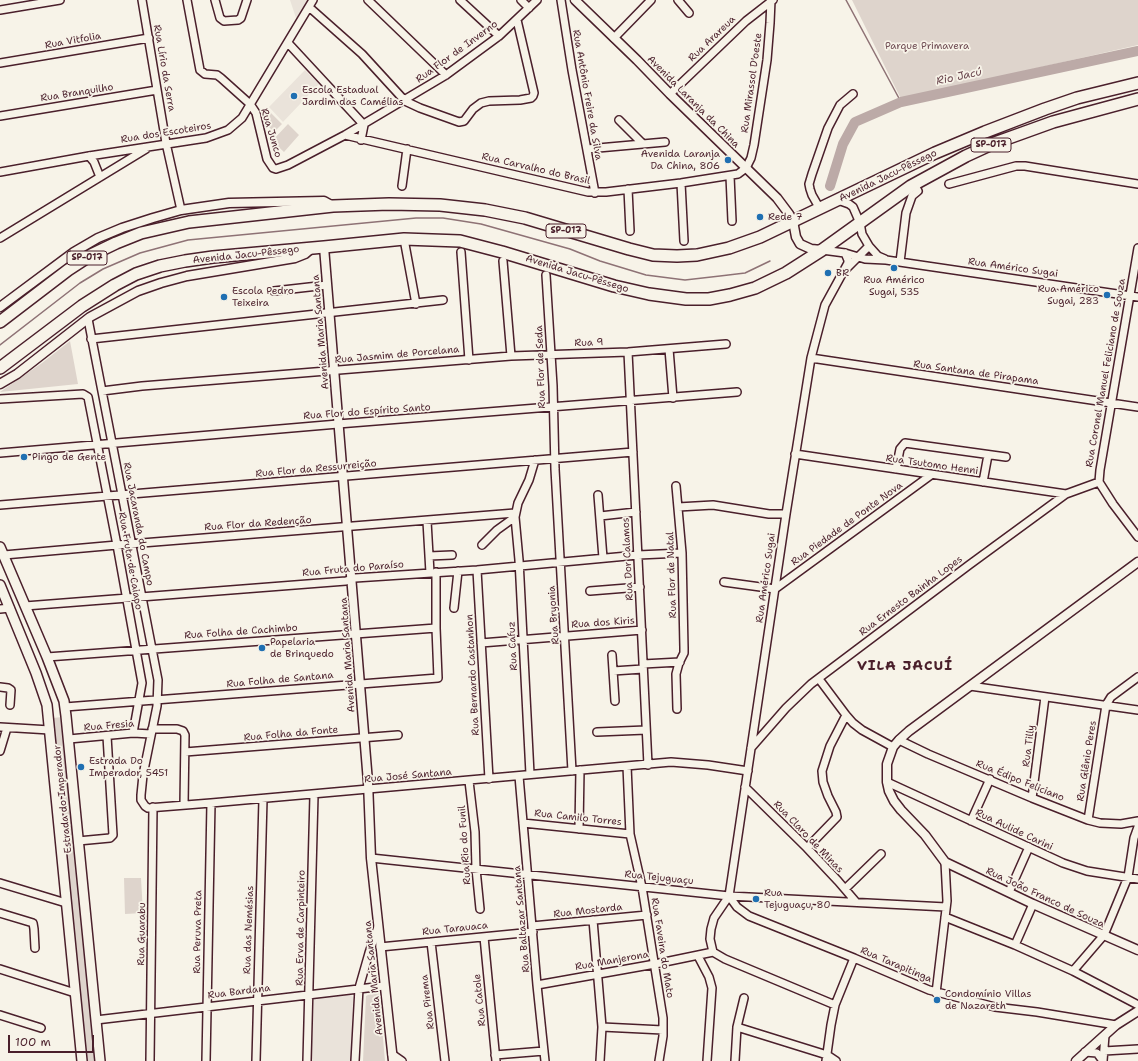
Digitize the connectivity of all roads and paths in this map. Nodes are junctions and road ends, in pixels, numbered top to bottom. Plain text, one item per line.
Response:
1 (60, 0) edge
2 (142, 0) edge
3 (187, 0) edge
4 (215, 0) edge
5 (247, 0) edge
6 (313, 0) edge
7 (368, 0) edge
8 (460, 0) edge
9 (521, 0) edge
10 (537, 0) edge
11 (561, 0) edge
12 (575, 0) edge
13 (772, 0) edge
14 (681, 1) edge
15 (646, 2) edge
16 (309, 7) junction
17 (529, 8) junction
18 (0, 10) edge
19 (689, 13) dead end
20 (517, 20) junction
21 (499, 36) junction
22 (149, 38) junction
23 (614, 38) junction
24 (288, 43) junction
25 (0, 63) edge
26 (446, 75) junction
27 (1138, 83) edge
28 (158, 90) junction
29 (670, 94) junction
30 (853, 94) dead end
31 (1138, 99) edge
32 (405, 101) junction
33 (250, 104) junction
34 (0, 116) edge
35 (619, 120) dead end
36 (364, 125) junction
37 (346, 135) junction
38 (361, 140) junction
39 (665, 142) dead end
40 (166, 143) junction
41 (642, 143) junction
42 (149, 147) junction
43 (587, 149) junction
44 (407, 150) junction
45 (89, 156) junction
46 (273, 168) joint
47 (746, 168) junction
48 (0, 172) edge
49 (730, 176) junction
50 (100, 177) junction
51 (681, 184) junction
52 (914, 184) junction
53 (949, 184) dead end
54 (1138, 184) edge
55 (402, 186) dead end
56 (628, 189) junction
57 (595, 193) junction
58 (838, 200) junction
59 (333, 206) junction
60 (820, 209) junction
61 (181, 210) junction
62 (732, 221) dead end
63 (793, 221) junction
64 (860, 223) junction
65 (630, 231) dead end
66 (0, 238) edge
67 (404, 239) junction
68 (684, 241) dead end
69 (869, 246) junction
70 (324, 247) junction
71 (312, 248) junction
72 (1138, 248) edge
73 (822, 250) junction
74 (461, 252) dead end
75 (845, 254) junction
76 (858, 257) junction
77 (886, 260) junction
78 (503, 261) dead end
79 (900, 262) junction
80 (845, 269) junction
81 (546, 275) dead end
82 (327, 284) junction
83 (274, 291) dead end
84 (1129, 295) junction
85 (1138, 297) edge
86 (443, 300) dead end
87 (416, 304) junction
88 (0, 307) edge
89 (329, 314) junction
90 (88, 319) junction
91 (0, 322) edge
92 (92, 339) junction
93 (726, 344) dead end
94 (669, 349) junction
95 (628, 352) junction
96 (551, 354) junction
97 (510, 356) junction
98 (811, 358) junction
99 (469, 360) junction
100 (0, 368) edge
101 (334, 371) junction
102 (0, 384) edge
103 (102, 391) junction
104 (737, 392) dead end
105 (0, 398) edge
106 (673, 398) junction
107 (629, 402) junction
108 (1111, 403) junction
109 (553, 407) junction
110 (1138, 407) edge
111 (338, 424) junction
112 (112, 443) junction
113 (97, 444) junction
114 (633, 452) junction
115 (0, 453) edge
116 (795, 454) junction
117 (988, 455) junction
118 (1006, 457) dead end
119 (555, 458) junction
120 (535, 460) junction
121 (896, 470) junction
122 (931, 475) junction
123 (343, 476) junction
124 (983, 482) junction
125 (1099, 482) junction
126 (676, 486) dead end
127 (122, 494) junction
128 (598, 494) dead end
129 (1066, 494) junction
130 (107, 495) junction
131 (0, 505) edge
132 (678, 507) junction
133 (636, 512) junction
134 (786, 514) junction
135 (515, 515) junction
136 (600, 516) junction
137 (427, 521) junction
138 (348, 527) junction
139 (1138, 537) edge
140 (132, 544) junction
141 (117, 545) junction
142 (482, 545) dead end
143 (2, 551) edge
144 (682, 553) junction
145 (452, 555) dead end
146 (638, 555) junction
147 (429, 556) junction
148 (603, 558) junction
149 (561, 562) junction
150 (1138, 562) edge
151 (519, 566) junction
152 (477, 570) junction
153 (458, 571) junction
154 (433, 573) junction
155 (352, 579) junction
156 (724, 582) dead end
157 (0, 585) edge
158 (640, 586) junction
159 (775, 589) junction
160 (590, 591) dead end
161 (142, 598) junction
162 (126, 599) junction
163 (25, 606) junction
164 (10, 608) junction
165 (454, 608) dead end
166 (0, 609) edge
167 (436, 628) junction
168 (642, 630) junction
169 (356, 633) junction
170 (565, 635) junction
171 (523, 639) junction
172 (481, 643) junction
173 (152, 649) junction
174 (137, 650) junction
175 (612, 655) dead end
176 (47, 657) junction
177 (680, 662) junction
178 (643, 667) junction
179 (613, 671) junction
180 (1138, 677) edge
181 (818, 678) junction
182 (360, 684) junction
183 (970, 686) junction
184 (0, 687) edge
185 (1045, 698) junction
186 (157, 700) junction
187 (615, 701) dead end
188 (139, 702) junction
189 (10, 705) dead end
190 (1106, 705) junction
191 (65, 707) junction
192 (677, 709) dead end
193 (1138, 710) edge
194 (846, 716) junction
195 (4, 728) edge
196 (50, 730) junction
197 (646, 730) junction
198 (151, 732) junction
199 (597, 732) dead end
200 (134, 733) junction
201 (398, 735) dead end
202 (107, 736) junction
203 (364, 738) junction
204 (69, 739) junction
205 (899, 740) junction
206 (893, 747) junction
207 (751, 748) junction
208 (0, 751) edge
209 (186, 752) junction
210 (648, 764) junction
211 (628, 766) junction
212 (580, 770) junction
213 (572, 771) junction
214 (748, 771) junction
215 (530, 774) junction
216 (519, 776) junction
217 (489, 779) junction
218 (990, 779) junction
219 (469, 781) junction
220 (887, 782) junction
221 (745, 787) junction
222 (368, 790) junction
223 (314, 794) junction
224 (1032, 798) junction
225 (263, 799) junction
226 (211, 803) junction
227 (184, 805) junction
228 (153, 808) junction
229 (1088, 820) junction
230 (971, 821) junction
231 (1138, 821) edge
232 (523, 823) junction
233 (1138, 826) edge
234 (579, 829) junction
235 (630, 834) junction
236 (78, 841) junction
237 (807, 848) junction
238 (1029, 848) junction
239 (881, 854) dead end
240 (371, 858) junction
241 (945, 862) junction
242 (476, 869) junction
243 (528, 874) junction
244 (1128, 877) junction
245 (1138, 879) edge
246 (0, 883) edge
247 (642, 887) junction
248 (845, 889) junction
249 (1009, 892) junction
250 (729, 896) junction
251 (856, 902) junction
252 (66, 903) junction
253 (1033, 904) junction
254 (946, 907) junction
255 (480, 909) dead end
256 (0, 913) edge
257 (647, 915) junction
258 (946, 917) junction
259 (593, 920) junction
260 (378, 927) junction
261 (532, 929) junction
262 (1104, 936) junction
263 (484, 937) junction
264 (431, 942) junction
265 (1015, 945) junction
266 (380, 947) junction
267 (35, 948) dead end
268 (1138, 950) edge
269 (713, 952) junction
270 (698, 956) junction
271 (854, 958) junction
272 (90, 964) junction
273 (655, 964) junction
274 (72, 965) junction
275 (0, 969) edge
276 (1073, 971) junction
277 (598, 973) junction
278 (537, 985) junction
279 (384, 986) junction
280 (359, 988) junction
281 (936, 992) junction
282 (75, 993) junction
283 (309, 994) junction
284 (744, 998) dead end
285 (257, 1000) junction
286 (835, 1005) junction
287 (1138, 1005) edge
288 (207, 1007) junction
289 (1138, 1011) edge
290 (151, 1014) junction
291 (0, 1015) edge
292 (96, 1020) junction
293 (1116, 1025) junction
294 (602, 1027) junction
295 (737, 1027) junction
296 (41, 1028) dead end
297 (663, 1030) junction
298 (1105, 1035) junction
299 (1138, 1049) edge
300 (544, 1051) junction
301 (1104, 1051) junction
302 (1086, 1052) junction
303 (392, 1057) edge
304 (495, 1058) edge
305 (826, 1058) edge
306 (82, 1061) edge
307 (100, 1061) edge
308 (150, 1061) edge
309 (206, 1061) edge
310 (256, 1061) edge
311 (307, 1061) edge
312 (355, 1061) edge
313 (402, 1061) edge
314 (444, 1061) edge
315 (545, 1061) edge
316 (600, 1061) edge
317 (659, 1061) edge
318 (708, 1061) edge
319 (736, 1061) edge
320 (836, 1061) edge
321 (1076, 1061) edge
322 (1103, 1061) edge

1 - 18 street
2 - 22 street, Rua Lírio da Serra
3 - 33 street
4 - 5 street
6 - 16 street, Rua dos Escoteiros
7 - 26 street
8 - 21 street
9 - 17 street
10 - 17 street, Rua Flor de Inverno
11 - 43 street, Rua Antônio Freire da Silva
12 - 23 street, Avenida Laranja da China
13 - 29 street, Rua Arareua
13 - 47 street, Rua Mirassol D'oeste
14 - 19 street
15 - 23 street
16 - 24 street, Rua dos Escoteiros
16 - 32 street
17 - 20 street, Rua Flor de Inverno
20 - 21 street, Rua Flor de Inverno
20 - 32 street
21 - 26 street, Rua Flor de Inverno
22 - 25 street, Rua Vitfolia
22 - 28 street, Rua Lírio da Serra
23 - 29 street, Avenida Laranja da China
24 - 33 street, Rua dos Escoteiros
24 - 36 street
26 - 32 street, Rua Flor de Inverno
27 - 58 highway, Avenida Jacu-Pêssego / SP-017
28 - 34 street, Rua Branquilho
28 - 40 street, Rua Lírio da Serra
29 - 47 street, Avenida Laranja da China
30 - 60 street
31 - 52 highway, Avenida Jacu-Pêssego / SP-017
32 - 36 street, Rua Flor de Inverno
33 - 40 street, Rua dos Escoteiros
33 - 46 street, Rua Junco
35 - 41 street
36 - 37 street, Rua Flor de Inverno
36 - 38 street
37 - 38 street, Rua Carvalho do Brasil
37 - 46 street, Rua Flor de Inverno
38 - 44 street, Rua Carvalho do Brasil
39 - 41 street
40 - 42 street, Rua dos Escoteiros
40 - 61 street, Rua Lírio da Serra
41 - 43 street
42 - 45 street, Rua dos Escoteiros
42 - 50 street
43 - 57 street, Rua Antônio Freire da Silva
44 - 55 street
44 - 57 street, Rua Carvalho do Brasil
45 - 48 street, Rua dos Escoteiros
45 - 50 street
47 - 49 street, Rua Carvalho do Brasil
47 - 63 street, Avenida Laranja da China
49 - 51 street, Rua Carvalho do Brasil
49 - 62 street
50 - 66 street
51 - 56 street, Rua Carvalho do Brasil
51 - 68 street
52 - 64 highway, Avenida Jacu-Pêssego / SP-017
52 - 79 street
53 - 54 street
56 - 57 street, Rua Carvalho do Brasil
56 - 65 street
58 - 60 highway, Avenida Jacu-Pêssego / SP-017
58 - 64 street
59 - 61 street
59 - 63 highway, Avenida Jacu-Pêssego / SP-017
59 - 91 highway, Avenida Jacu-Pêssego / SP-017
60 - 63 highway, Avenida Jacu-Pêssego / SP-017
61 - 88 street
63 - 73 street, Rua Américo Sugai
64 - 69 street
64 - 73 highway, Avenida Jacu-Pêssego / SP-017
67 - 70 highway, Avenida Jacu-Pêssego / SP-017
67 - 73 highway, Avenida Jacu-Pêssego / SP-017
67 - 87 street
69 - 76 street, Rua Américo Sugai
69 - 77 street
70 - 71 highway, Avenida Jacu-Pêssego / SP-017
70 - 82 street, Avenida Maria Santana
71 - 90 street
71 - 100 highway, Avenida Jacu-Pêssego / SP-017
72 - 84 street, Rua Coronel Manuel Feliciano de Souza
73 - 75 street, Rua Américo Sugai
74 - 99 street
75 - 76 street, Rua Américo Sugai
75 - 80 street, Rua Américo Sugai
76 - 77 street, Rua Américo Sugai
76 - 80 street, Rua Américo Sugai
77 - 79 street, Rua Américo Sugai
78 - 97 street
79 - 84 street, Rua Américo Sugai
80 - 98 street, Rua Américo Sugai
81 - 96 street, Rua Flor de Seda
82 - 83 street
82 - 89 street, Avenida Maria Santana
84 - 85 street, Rua Américo Sugai
84 - 108 street, Rua Coronel Manuel Feliciano de Souza
86 - 87 street
87 - 89 street
89 - 92 street
89 - 101 street, Avenida Maria Santana
90 - 92 street, Rua Jacaranda do Campo
90 - 102 street
92 - 103 street, Rua Jacaranda do Campo
93 - 94 street
94 - 95 street
94 - 106 street
95 - 96 street, Rua 9
95 - 107 street, Rua Dor Calamos
96 - 97 street, Rua Jasmim de Porcelana
96 - 109 street, Rua Flor de Seda
97 - 99 street, Rua Jasmim de Porcelana
98 - 108 street, Rua Santana de Pirapama
98 - 116 street, Rua Américo Sugai
99 - 101 street, Rua Jasmim de Porcelana
101 - 103 street, Rua Jasmim de Porcelana
101 - 111 street, Avenida Maria Santana
103 - 112 street, Rua Jacaranda do Campo
104 - 106 street, Rua Flor do Espírito Santo
105 - 113 street, Rua Fruta de Caiapo
106 - 107 street, Rua Flor do Espírito Santo
107 - 109 street, Rua Flor do Espírito Santo
107 - 114 street, Rua Dor Calamos
108 - 110 street, Rua Santana de Pirapama
108 - 125 street, Rua Coronel Manuel Feliciano de Souza
109 - 111 street, Rua Flor do Espírito Santo
109 - 119 street, Rua Flor de Seda
111 - 112 street, Rua Flor do Espírito Santo
111 - 123 street, Avenida Maria Santana
112 - 113 street, Rua Flor do Espírito Santo
112 - 127 street, Rua Jacaranda do Campo
113 - 115 street, Rua Flor do Espírito Santo
113 - 130 street, Rua Fruta de Caiapo
114 - 119 street, Rua Flor da Ressurreição
114 - 133 street, Rua Dor Calamos
116 - 121 street, Rua Tsutomo Henni
116 - 134 street, Rua Américo Sugai
117 - 118 street
117 - 121 street
117 - 124 street
119 - 120 street, Rua Flor da Ressurreição
119 - 149 street, Rua Bryonia
120 - 123 street, Rua Flor da Ressurreição
120 - 135 street
121 - 122 street, Rua Tsutomo Henni
122 - 124 street, Rua Tsutomo Henni
122 - 159 street, Rua Piedade de Ponte Nova
123 - 127 street, Rua Flor da Ressurreição
123 - 138 street, Avenida Maria Santana
124 - 129 street, Rua Tsutomo Henni
125 - 129 street, Rua Ernesto Bainha Lopes
125 - 139 street, Rua Coronel Manuel Feliciano de Souza
126 - 132 street, Rua Flor de Natal
127 - 130 street, Rua Flor da Ressurreição
127 - 140 street, Rua Jacaranda do Campo
128 - 136 street
129 - 181 street, Rua Ernesto Bainha Lopes
130 - 131 street, Rua Flor da Ressurreição
130 - 141 street, Rua Fruta de Caiapo
132 - 134 street
132 - 144 street, Rua Flor de Natal
133 - 136 street
133 - 146 street, Rua Dor Calamos
134 - 159 street, Rua Américo Sugai
135 - 137 street, Rua Flor da Redenção
135 - 142 street
135 - 151 street, Rua Cafuz
136 - 148 street
137 - 138 street, Rua Flor da Redenção
137 - 147 street, Rua Folha de Santana
138 - 140 street, Rua Flor da Redenção
138 - 155 street, Avenida Maria Santana
140 - 141 street, Rua Flor da Redenção
140 - 161 street, Rua Jacaranda do Campo
141 - 143 street, Rua Flor da Redenção
141 - 162 street, Rua Fruta de Caiapo
143 - 163 main road, Estrada do Imperador
144 - 146 street, Rua Fruta do Paraíso
144 - 177 street, Rua Flor de Natal
145 - 147 street
146 - 148 street, Rua Fruta do Paraíso
146 - 158 street, Rua Dor Calamos
147 - 154 street, Rua Folha de Santana
148 - 149 street, Rua Fruta do Paraíso
149 - 151 street, Rua Fruta do Paraíso
149 - 170 street, Rua Bryonia
150 - 183 street
151 - 152 street, Rua Fruta do Paraíso
151 - 171 street, Rua Cafuz
152 - 153 street, Rua Fruta do Paraíso
152 - 172 street, Rua Bernardo Castanhon
153 - 154 street, Rua Fruta do Paraíso
153 - 165 street
154 - 155 street, Rua Fruta do Paraíso
154 - 167 street, Rua Folha de Santana
155 - 161 street, Rua Fruta do Paraíso
155 - 169 street, Avenida Maria Santana
156 - 159 street
157 - 164 main road, Estrada do Imperador
158 - 160 street
158 - 168 street, Rua Dor Calamos
159 - 207 street, Rua Américo Sugai
161 - 162 street, Rua Fruta do Paraíso
161 - 173 street, Rua Jacaranda do Campo
162 - 163 street, Rua Fruta do Paraíso
162 - 174 street, Rua Fruta de Caiapo
163 - 176 main road, Estrada do Imperador
164 - 166 street
164 - 196 main road, Estrada do Imperador
167 - 169 street, Rua Folha de Cachimbo
167 - 182 street, Rua Folha de Santana
168 - 170 street, Rua dos Kiris
168 - 178 street, Rua Dor Calamos
169 - 173 street, Rua Folha de Cachimbo
169 - 182 street, Avenida Maria Santana
170 - 171 street, Rua dos Kiris
170 - 213 street, Rua Bryonia
171 - 172 street, Rua dos Kiris
171 - 215 street, Rua Cafuz
172 - 217 street, Rua Bernardo Castanhon
173 - 174 street, Rua Folha de Cachimbo
173 - 186 street, Rua Jacaranda do Campo
174 - 176 street, Rua Folha de Cachimbo
174 - 188 street, Rua Fruta de Caiapo
175 - 179 street
176 - 191 main road, Estrada do Imperador
177 - 178 street
177 - 192 street, Rua Flor de Natal
178 - 179 street
178 - 197 street, Rua Dor Calamos
179 - 187 street
180 - 190 street
181 - 194 street
181 - 207 street, Rua Ernesto Bainha Lopes
182 - 186 street, Rua Folha de Santana
182 - 203 street, Avenida Maria Santana
183 - 185 street
183 - 205 street
184 - 189 street
185 - 190 street
185 - 224 street, Rua Tilly
186 - 188 street, Rua Folha de Santana
186 - 198 street, Rua Jacaranda do Campo
188 - 191 street, Rua Folha de Santana
188 - 200 street, Rua Fruta de Caiapo
190 - 193 street
190 - 229 street, Rua Glênio Peres
191 - 204 main road, Estrada do Imperador
194 - 206 street
194 - 237 street
195 - 196 street
195 - 208 street
196 - 252 main road, Estrada do Imperador
197 - 199 street
197 - 210 street, Rua Dor Calamos
198 - 200 street, Rua Fresia
198 - 209 street, Rua Fresia
198 - 228 street
200 - 202 street, Rua Fresia
201 - 203 street, Rua Folha da Fonte
202 - 204 street, Rua Fresia
202 - 236 street
203 - 209 street, Rua Folha da Fonte
203 - 222 street, Avenida Maria Santana
204 - 236 main road, Estrada do Imperador
205 - 206 street
205 - 218 street, Rua Édipo Feliciano
206 - 220 street
207 - 214 street, Rua Américo Sugai
209 - 227 street
210 - 211 street, Rua José Santana
210 - 214 street, Rua José Santana
211 - 212 street, Rua José Santana
211 - 235 street, Rua Faveira do Mato
212 - 213 street, Rua José Santana
212 - 234 street
213 - 215 street, Rua José Santana
214 - 221 street, Rua Américo Sugai
215 - 216 street, Rua José Santana
216 - 217 street, Rua José Santana
216 - 232 street, Rua Baltazar Santana
217 - 219 street, Rua José Santana
218 - 224 street, Rua Édipo Feliciano
218 - 230 street
219 - 222 street, Rua José Santana
219 - 242 street, Rua Rio do Funil
220 - 230 street, Rua Aulide Carini
220 - 241 street
221 - 237 street, Rua Claro de Minas
221 - 250 street, Rua Américo Sugai
222 - 223 street, Rua José Santana
222 - 240 street, Avenida Maria Santana
223 - 225 street, Rua José Santana
223 - 283 street, Rua Erva de Carpinteiro
224 - 229 street, Rua Édipo Feliciano
225 - 226 street, Rua José Santana
225 - 285 street, Rua das Nemésias
226 - 227 street, Rua José Santana
226 - 288 street, Rua Peruva Preta
227 - 228 street, Rua José Santana
228 - 290 street, Rua Guarabu
229 - 231 street, Rua Édipo Feliciano
230 - 238 street, Rua Aulide Carini
232 - 234 street, Rua Camilo Torres
232 - 243 street, Rua Baltazar Santana
233 - 244 street
234 - 235 street, Rua Camilo Torres
235 - 247 street, Rua Faveira do Mato
236 - 272 main road, Estrada do Imperador
237 - 248 street, Rua Claro de Minas
238 - 244 street, Rua Aulide Carini
238 - 249 street
239 - 248 street
240 - 242 street, Rua Tejuguaçu
240 - 260 street, Avenida Maria Santana
241 - 249 street, Rua João Franco de Souza
241 - 254 street
242 - 243 street, Rua Tejuguaçu
242 - 255 street, Rua Rio do Funil
243 - 247 street, Rua Tejuguaçu
243 - 261 street, Rua Baltazar Santana
244 - 245 street, Rua Aulide Carini
244 - 262 street
246 - 252 street
247 - 250 street, Rua Tejuguaçu
247 - 257 street, Rua Faveira do Mato
248 - 251 street, Rua Claro de Minas
249 - 253 street, Rua João Franco de Souza
250 - 251 street, Rua Tejuguaçu
250 - 269 street
250 - 271 street, Rua Tarapitinga
251 - 254 street, Rua Tejuguaçu
252 - 274 main road, Estrada do Imperador
253 - 262 street, Rua João Franco de Souza
253 - 265 street
254 - 258 street
256 - 267 street
257 - 259 street, Rua Mostarda
257 - 273 street, Rua Faveira do Mato
258 - 265 street
258 - 281 street
259 - 261 street, Rua Mostarda
259 - 277 street
260 - 266 street, Avenida Maria Santana
260 - 280 street
261 - 263 street, Rua Tarauaca
261 - 278 street, Rua Baltazar Santana
262 - 268 street, Rua João Franco de Souza
262 - 276 street
263 - 264 street, Rua Tarauaca
263 - 304 street, Rua Catole
264 - 266 street, Rua Tarauaca
264 - 314 street, Rua Pirema
265 - 276 street
266 - 279 street, Avenida Maria Santana
269 - 270 street, Rua Manjerona
269 - 286 street
270 - 273 street, Rua Manjerona
270 - 318 street
271 - 281 street, Rua Tarapitinga
271 - 286 street
272 - 274 main road
272 - 292 main road, Estrada do Imperador
273 - 277 street, Rua Manjerona
273 - 297 street, Rua Faveira do Mato
274 - 282 main road, Estrada do Imperador
275 - 282 street
276 - 287 street
277 - 278 street, Rua Manjerona
277 - 294 street
278 - 300 street, Rua Baltazar Santana
279 - 280 street, Rua Bardana
279 - 303 street, Avenida Maria Santana
280 - 283 street, Rua Bardana
280 - 312 street
281 - 293 street, Rua Tarapitinga
282 - 306 main road, Estrada do Imperador
283 - 285 street, Rua Bardana
283 - 311 street, Rua Erva de Carpinteiro
284 - 295 street
285 - 288 street, Rua Bardana
285 - 310 street, Rua das Nemésias
286 - 305 street
288 - 290 street, Rua Bardana
288 - 309 street, Rua Peruva Preta
289 - 293 street
290 - 292 street, Rua Bardana
290 - 308 street, Rua Guarabu
291 - 296 street
292 - 307 main road, Estrada do Imperador
293 - 298 street
294 - 297 street
294 - 316 street
295 - 305 street
295 - 319 street
297 - 317 street, Rua Faveira do Mato
298 - 301 street
298 - 302 street
299 - 301 street
300 - 304 street
300 - 315 street, Rua Baltazar Santana
301 - 322 street
302 - 321 street
302 - 322 street
303 - 313 street
305 - 320 street

